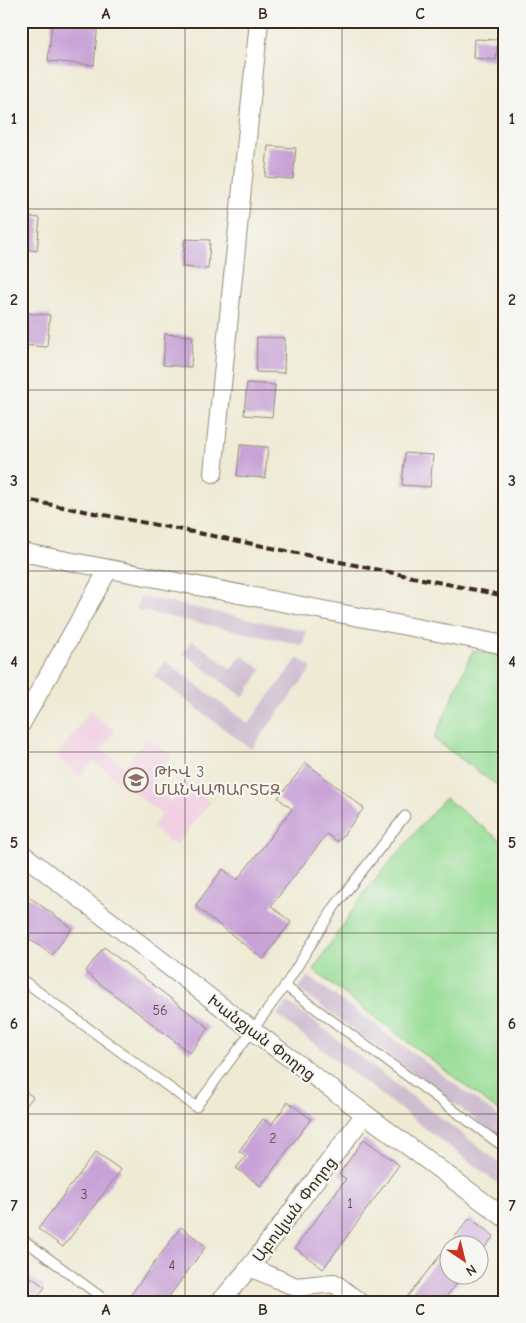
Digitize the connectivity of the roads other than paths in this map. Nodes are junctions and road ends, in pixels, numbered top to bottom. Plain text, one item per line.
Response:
1 (259, 21) edge
2 (212, 473) dead end
3 (21, 552) edge
4 (108, 570) junction
5 (505, 645) edge
6 (21, 724) edge
7 (405, 816) dead end
8 (21, 853) edge
9 (21, 979) edge
10 (285, 986) junction
11 (252, 1030) junction
12 (365, 1114) junction
13 (505, 1148) edge
14 (504, 1216) edge
15 (21, 1238) edge
16 (250, 1267) junction
17 (108, 1302) edge
18 (220, 1302) edge
19 (359, 1302) edge

1 - 2 street
3 - 4 street
4 - 5 street
4 - 6 street
7 - 10 lane
8 - 11 street, Խանջյան Փողոց
9 - 11 lane
10 - 11 lane
10 - 13 lane
11 - 12 street, Խանջյան Փողոց
12 - 14 street, Խանջյան Փողոց
12 - 16 street, Աբովյան Փողոց
15 - 17 lane
16 - 18 street, Աբովյան Փողոց
16 - 19 street

